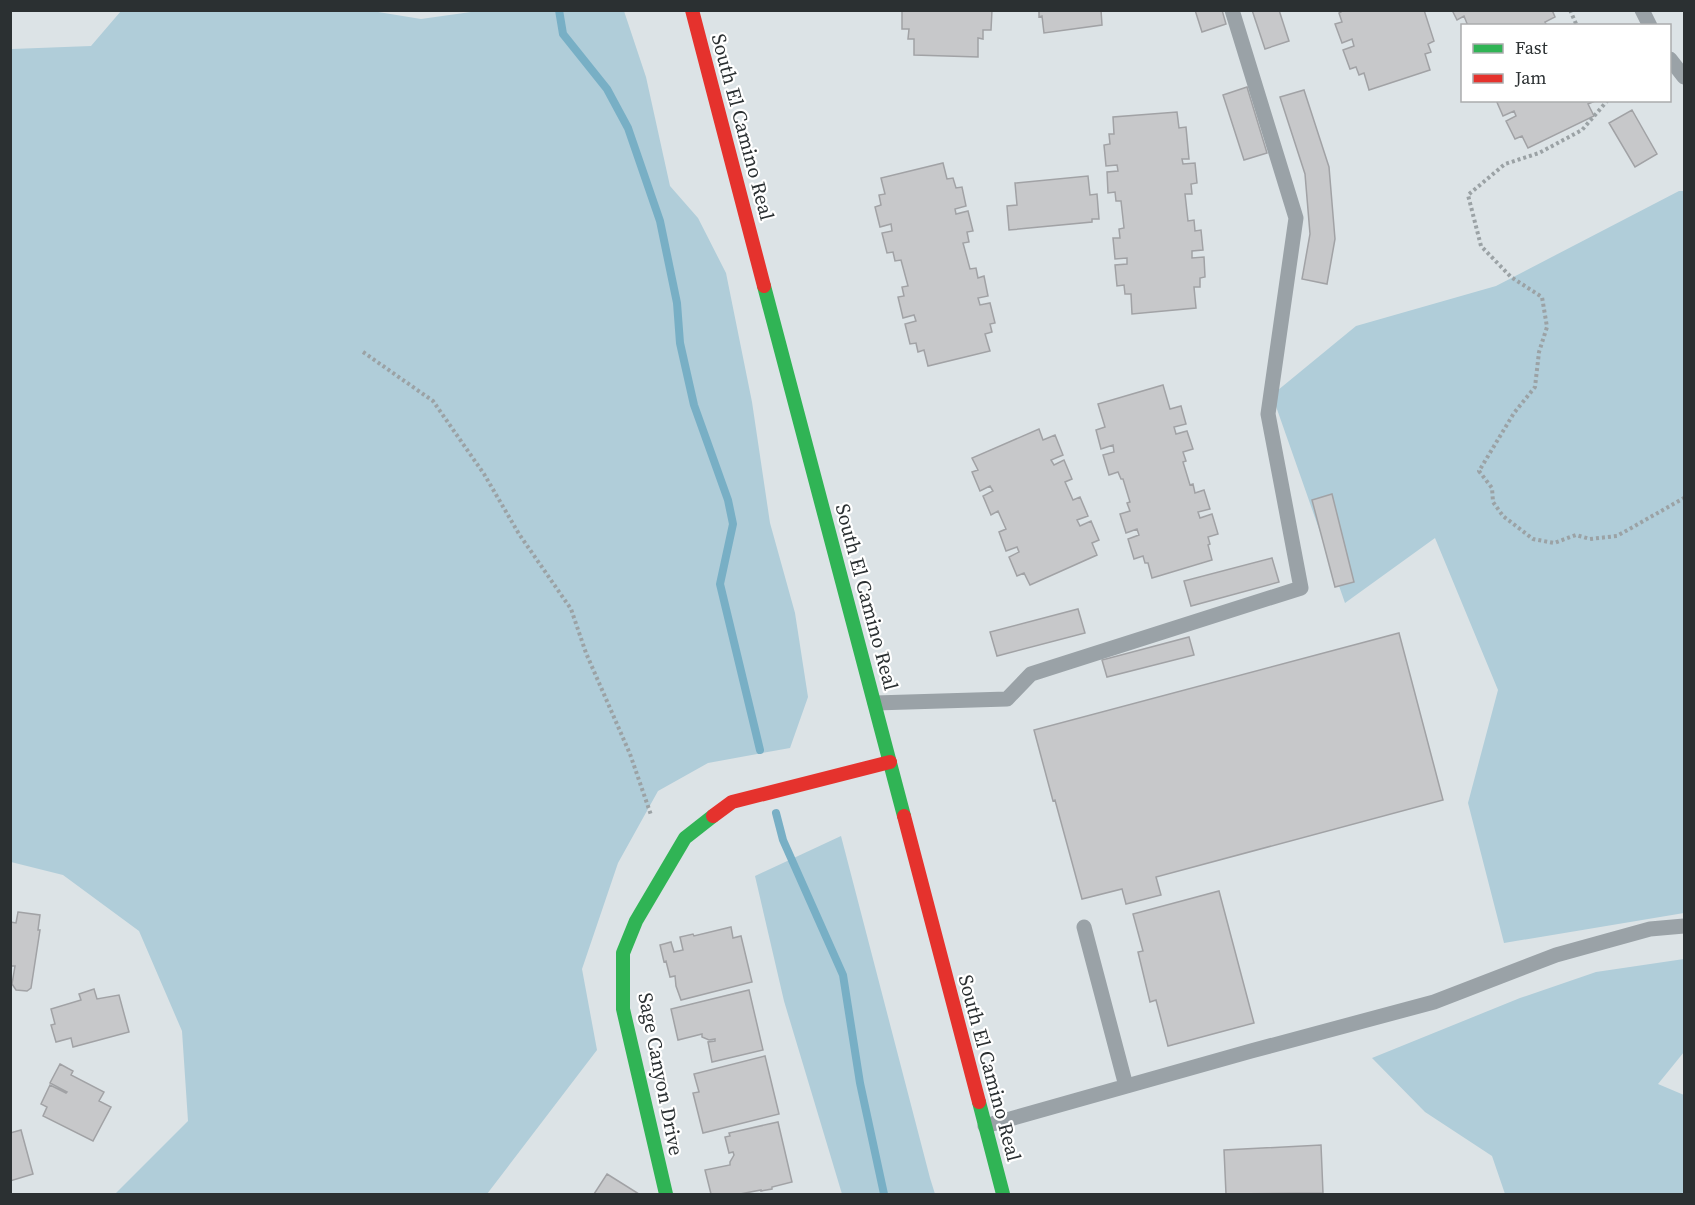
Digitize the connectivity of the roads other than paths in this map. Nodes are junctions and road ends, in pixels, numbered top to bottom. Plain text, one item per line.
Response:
1 (692, 10) edge
2 (1232, 10) edge
3 (1642, 10) edge
4 (1649, 24) edge
5 (1671, 60) edge
6 (1684, 77) edge
7 (875, 703) junction
8 (890, 762) junction
9 (1684, 926) edge
10 (1084, 927) dead end
11 (1126, 1086) junction
12 (985, 1126) junction
13 (666, 1194) edge
14 (1003, 1194) edge

1 - 7 main road, South El Camino Real
2 - 7 lane
3 - 4 lane
5 - 6 lane
7 - 8 main road, South El Camino Real
8 - 12 main road, South El Camino Real
8 - 13 main road, Sage Canyon Drive
9 - 11 lane
10 - 11 lane
11 - 12 lane
12 - 14 main road, South El Camino Real

